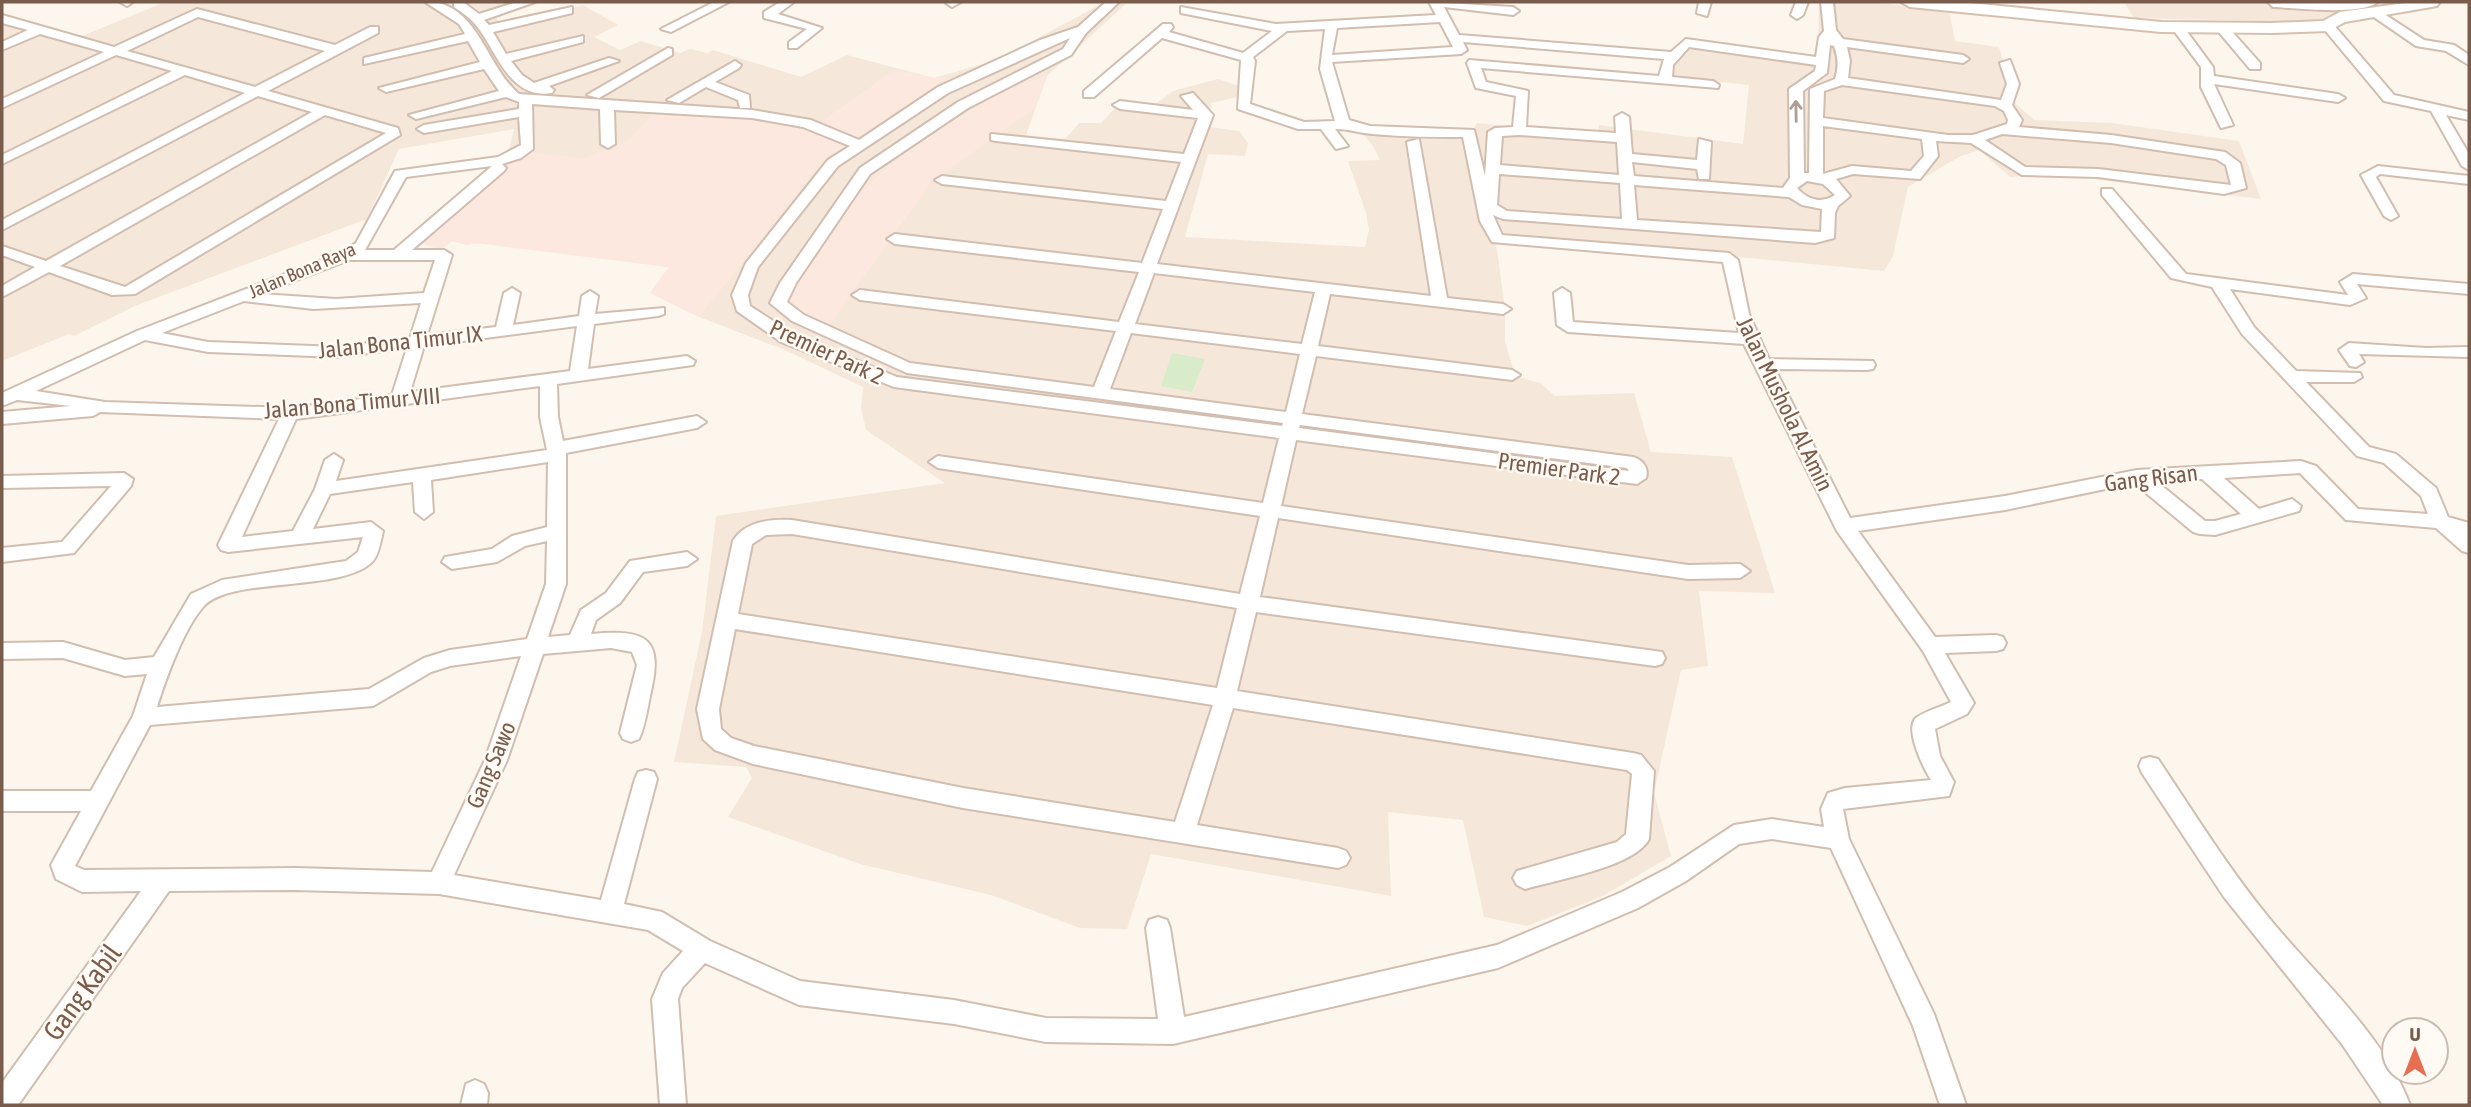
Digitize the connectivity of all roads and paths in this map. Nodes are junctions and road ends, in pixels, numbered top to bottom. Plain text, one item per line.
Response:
1 (431, 2) edge
2 (454, 2) edge
3 (529, 2) edge
4 (723, 2) edge
5 (788, 2) edge
6 (1113, 2) edge
7 (1196, 2) edge
8 (1435, 2) edge
9 (1802, 2) edge
10 (1827, 2) edge
11 (1910, 2) edge
12 (2431, 2) edge
13 (2273, 3) edge
14 (2000, 7) edge
15 (2374, 7) edge
16 (568, 10) dead end
17 (1513, 12) dead end
18 (1797, 15) dead end
19 (477, 18) junction
20 (1443, 18) junction
21 (2, 19) edge
22 (1171, 24) dead end
23 (1330, 24) junction
24 (2328, 26) junction
25 (1285, 27) junction
26 (2178, 28) junction
27 (2222, 28) junction
28 (488, 29) junction
29 (667, 29) dead end
30 (38, 30) junction
31 (374, 30) dead end
32 (1082, 30) junction
33 (1159, 33) junction
34 (473, 36) junction
35 (579, 38) dead end
36 (1454, 38) junction
37 (1831, 38) junction
38 (793, 44) dead end
39 (2, 46) edge
40 (334, 49) junction
41 (481, 50) junction
42 (112, 52) junction
43 (668, 52) dead end
44 (501, 53) junction
45 (1672, 56) junction
46 (1245, 57) junction
47 (1326, 59) junction
48 (1964, 59) dead end
49 (368, 61) dead end
50 (613, 61) dead end
51 (2469, 61) edge
52 (1824, 62) junction
53 (2006, 63) dead end
54 (488, 64) junction
55 (735, 65) dead end
56 (2255, 66) dead end
57 (183, 71) junction
58 (976, 75) junction
59 (2207, 79) junction
60 (1665, 80) junction
61 (1841, 80) junction
62 (705, 82) junction
63 (1713, 85) dead end
64 (386, 88) dead end
65 (996, 88) junction
66 (255, 92) junction
67 (509, 92) junction
68 (594, 94) junction
69 (1089, 94) dead end
70 (1188, 96) dead end
71 (2338, 98) dead end
72 (526, 100) junction
73 (674, 100) junction
74 (616, 103) junction
75 (2, 104) edge
76 (1120, 105) dead end
77 (745, 106) junction
78 (2005, 106) junction
79 (2436, 109) junction
80 (323, 111) junction
81 (1206, 115) junction
82 (416, 116) dead end
83 (2469, 116) edge
84 (1622, 117) dead end
85 (1817, 121) junction
86 (2226, 125) dead end
87 (1333, 126) junction
88 (424, 129) dead end
89 (2001, 130) junction
90 (1519, 131) junction
91 (873, 134) junction
92 (1928, 135) junction
93 (996, 137) dead end
94 (1624, 138) junction
95 (1974, 139) junction
96 (1414, 142) dead end
97 (1704, 142) dead end
98 (608, 144) dead end
99 (858, 144) junction
100 (1340, 146) dead end
101 (1624, 158) junction
102 (1189, 159) junction
103 (2, 160) edge
104 (1704, 165) junction
105 (2469, 166) edge
106 (499, 168) dead end
107 (1494, 169) junction
108 (1828, 179) junction
109 (943, 180) dead end
110 (1626, 180) junction
111 (2469, 180) edge
112 (1705, 186) junction
113 (1793, 187) junction
114 (1772, 192) joint
115 (2107, 192) dead end
116 (1171, 206) junction
117 (1826, 207) junction
118 (2390, 216) dead end
119 (1630, 224) junction
120 (2, 226) edge
121 (895, 239) dead end
122 (2, 250) edge
123 (347, 255) junction
124 (398, 255) junction
125 (48, 265) junction
126 (1148, 268) junction
127 (2218, 283) junction
128 (1324, 288) junction
129 (2469, 289) edge
130 (2, 292) edge
131 (512, 293) dead end
132 (1562, 293) dead end
133 (860, 295) dead end
134 (243, 296) junction
135 (590, 296) dead end
136 (430, 297) junction
137 (1440, 301) junction
138 (778, 303) junction
139 (743, 308) junction
140 (1503, 309) dead end
141 (658, 311) dead end
142 (586, 320) junction
143 (1125, 327) junction
144 (503, 331) junction
145 (143, 335) junction
146 (1749, 339) junction
147 (416, 343) junction
148 (1308, 349) junction
149 (2469, 352) edge
150 (687, 361) dead end
151 (1764, 364) junction
152 (1867, 365) dead end
153 (1513, 374) dead end
154 (2293, 376) junction
155 (578, 377) junction
156 (548, 381) junction
157 (1100, 394) junction
158 (9, 397) edge
159 (399, 400) junction
160 (105, 408) junction
161 (290, 414) junction
162 (2, 418) edge
163 (697, 422) dead end
164 (1289, 426) junction
165 (556, 452) junction
166 (334, 460) dead end
167 (937, 462) dead end
168 (2205, 471) junction
169 (2137, 476) junction
170 (422, 477) junction
171 (2, 482) edge
172 (324, 489) junction
173 (2292, 506) dead end
174 (1272, 510) junction
175 (424, 512) dead end
176 (2256, 517) junction
177 (2441, 522) junction
178 (1844, 526) junction
179 (2469, 530) edge
180 (558, 531) junction
181 (299, 537) junction
182 (2469, 546) edge
183 (2, 555) edge
184 (687, 559) dead end
185 (452, 562) dead end
186 (1740, 571) dead end
187 (1249, 603) junction
188 (727, 620) junction
189 (577, 643) junction
190 (1996, 643) dead end
191 (1930, 645) junction
192 (537, 646) junction
193 (2, 651) edge
194 (1655, 659) dead end
195 (160, 665) junction
196 (1225, 699) junction
197 (143, 717) junction
198 (631, 733) dead end
199 (2150, 766) dead end
200 (646, 779) dead end
201 (2, 801) edge
202 (95, 801) junction
203 (1183, 833) junction
204 (1838, 839) junction
205 (1338, 858) dead end
206 (1525, 878) dead end
207 (164, 879) junction
208 (439, 883) junction
209 (610, 911) junction
210 (1158, 928) dead end
211 (701, 949) junction
212 (1173, 1032) junction
213 (2, 1105) edge
214 (673, 1105) edge
215 (1953, 1105) edge
216 (2397, 1105) edge

1 - 34 street
2 - 19 street
3 - 19 street
4 - 29 street
5 - 38 street
6 - 32 street, Premier Park 2
7 - 25 street
8 - 17 street
8 - 20 street
9 - 18 street
10 - 37 street
11 - 14 street
12 - 15 street
13 - 15 street
14 - 26 street
15 - 24 street
15 - 51 street
16 - 28 street
19 - 28 street
20 - 23 street
20 - 36 street
21 - 30 street
22 - 33 street
23 - 25 street
23 - 47 street
24 - 27 street
24 - 79 street
25 - 46 street
26 - 27 street
26 - 59 street
27 - 56 street
28 - 44 street
30 - 39 street
30 - 42 street
31 - 40 street
32 - 58 street, Premier Park 2
32 - 65 street, Premier Park 2
33 - 46 street
33 - 69 street
34 - 41 street
34 - 49 street
35 - 44 street
36 - 45 street
36 - 47 street
37 - 48 street
37 - 52 street
37 - 61 street
40 - 42 street
40 - 66 street
41 - 44 street
41 - 54 street
42 - 57 street
42 - 75 street
43 - 68 street
44 - 72 street
45 - 52 street
45 - 60 street
46 - 87 street
47 - 87 street
50 - 72 street
113 -> 52 street
53 - 78 street
54 - 64 street
54 - 67 street
55 - 62 street
57 - 66 street
57 - 103 street
58 - 65 street
58 - 91 street, Premier Park 2
59 - 71 street
59 - 86 street
60 - 63 street
60 - 90 street
61 - 78 street
61 - 85 street
62 - 73 street
62 - 77 street
65 - 138 street, Premier Park 2
66 - 80 street
66 - 120 street
67 - 72 street
67 - 82 street
68 - 72 street
68 - 74 street
70 - 81 street
72 - 74 street
72 - 88 street
72 - 123 street, Jalan Bona Raya
73 - 74 street
73 - 77 street
74 - 98 street
74 - 99 street
76 - 81 street
77 - 91 street
78 - 89 street
79 - 83 street
79 - 105 street
80 - 125 street
80 - 125 street
81 - 102 street
84 - 94 street
85 - 92 street
85 - 108 street
87 - 100 street
87 - 146 street, Jalan Mushola Al Amin
89 - 95 street
89 - 95 street
90 - 94 street
90 - 107 street
91 - 99 street, Premier Park 2
92 - 95 street
92 - 108 street
93 - 102 street
94 - 101 street
96 - 137 street
97 - 104 street
99 - 139 street, Premier Park 2
101 - 104 street
101 - 110 street
102 - 116 street
104 - 112 street
106 - 124 street
107 - 110 street
107 - 119 street
108 - 113 street
108 - 117 street
109 - 116 street
110 - 112 street
110 - 119 street
111 - 118 street
112 - 114 street
113 - 114 street
113 - 117 street
115 - 127 street
116 - 126 street
117 - 119 street
121 - 126 street
122 - 125 street
123 - 124 street
123 - 134 street, Jalan Bona Raya
124 - 136 street
125 - 130 street
126 - 128 street
126 - 143 street
127 - 129 street
127 - 154 street
128 - 137 street
128 - 148 street
131 - 144 street
132 - 146 street
133 - 143 street
134 - 136 street
134 - 145 street, Jalan Bona Raya
135 - 142 street
136 - 147 street
137 - 140 street
138 - 139 street
138 - 157 street, Premier Park 2
139 - 164 street, Premier Park 2
141 - 142 street, Jalan Bona Timur IX
142 - 144 street, Jalan Bona Timur IX
142 - 155 street
143 - 148 street
143 - 157 street
144 - 147 street, Jalan Bona Timur IX
145 - 147 street, Jalan Bona Timur IX
145 - 158 street, Jalan Bona Raya
146 - 151 street, Jalan Mushola Al Amin
147 - 159 street
148 - 153 street
148 - 164 street
149 - 154 street
150 - 155 street, Jalan Bona Timur VIII
151 - 152 street
151 - 178 street, Jalan Mushola Al Amin
154 - 177 street
155 - 156 street, Jalan Bona Timur VIII
156 - 159 street, Jalan Bona Timur VIII
156 - 165 street, Gang Sawo
157 - 164 street, Premier Park 2
158 - 160 street, Jalan Bona Timur VIII
159 - 161 street, Jalan Bona Timur VIII
160 - 161 street, Jalan Bona Timur VIII
160 - 162 street
161 - 181 street
163 - 165 street
164 - 164 street, Premier Park 2
164 - 174 street
165 - 170 street
165 - 180 street, Gang Sawo
166 - 172 street
167 - 174 street
168 - 169 street, Gang Risan
168 - 176 street
168 - 177 street, Gang Risan
169 - 176 street
169 - 178 street, Gang Risan
170 - 172 street
170 - 175 street
171 - 183 street
172 - 181 street
173 - 176 street
174 - 186 street
174 - 187 street
177 - 179 street, Gang Risan
177 - 182 street
178 - 191 street, Jalan Mushola Al Amin
180 - 185 street
180 - 192 street, Gang Sawo
181 - 195 street
184 - 189 street
187 - 188 street
187 - 194 street
187 - 196 street
188 - 196 street
188 - 203 street
189 - 192 street
189 - 198 street
190 - 191 street
191 - 204 street, Jalan Mushola Al Amin
192 - 197 street
192 - 208 street, Gang Sawo
193 - 195 street
195 - 197 street
196 - 203 street
196 - 206 street
197 - 202 street
199 - 216 street
200 - 209 street
201 - 202 street
202 - 207 street
203 - 205 street
204 - 212 street
204 - 215 street
207 - 208 street
207 - 213 street, Gang Kabil
208 - 209 street
209 - 211 street
210 - 212 street
211 - 212 street
211 - 214 street

